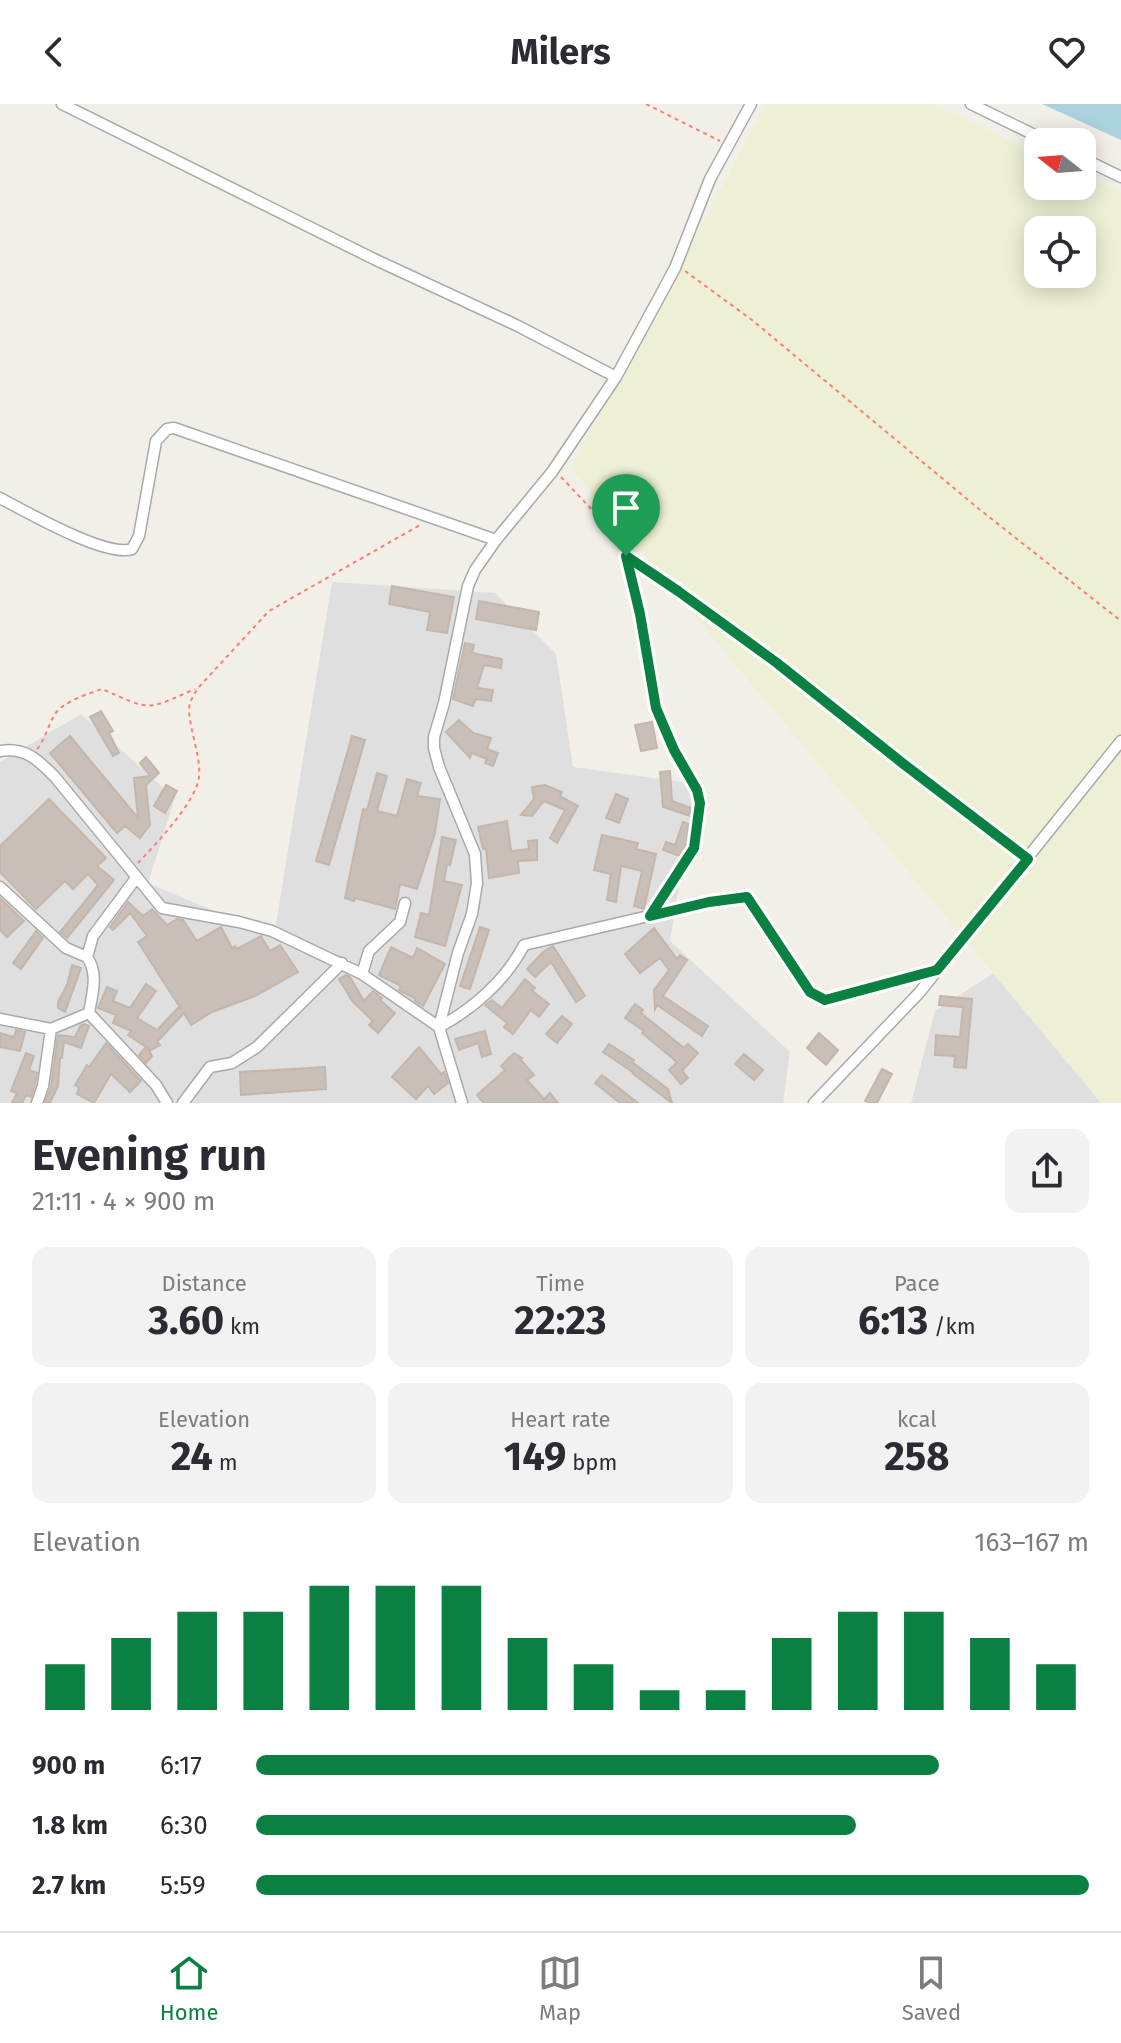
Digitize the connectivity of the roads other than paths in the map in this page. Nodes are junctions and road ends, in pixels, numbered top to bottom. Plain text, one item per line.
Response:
1 (62, 104) edge
2 (751, 104) edge
3 (971, 104) edge
4 (1024, 130) edge
5 (1096, 165) edge
6 (1121, 177) edge
7 (616, 377) junction
8 (0, 498) edge
9 (496, 540) junction
10 (626, 556) road end
11 (1121, 741) edge
12 (0, 751) edge
13 (133, 873) junction
14 (0, 887) edge
15 (405, 903) dead end
16 (650, 916) junction
17 (87, 957) junction
18 (342, 963) junction
19 (937, 970) junction
20 (362, 974) junction
21 (89, 1013) junction
22 (0, 1019) edge
23 (439, 1027) junction
24 (51, 1029) junction
25 (37, 1103) edge
26 (167, 1103) edge
27 (183, 1103) edge
28 (462, 1103) edge
29 (814, 1103) edge

1 - 7 street
2 - 7 street
3 - 4 street
5 - 6 street
7 - 9 street
8 - 9 street
9 - 23 street
10 - 16 street
11 - 19 street
12 - 13 street
13 - 17 street
13 - 18 street
14 - 17 street
15 - 20 street
16 - 19 street
16 - 23 street
17 - 21 street
18 - 20 street
18 - 27 street
19 - 29 street
20 - 23 street
21 - 24 street
21 - 26 street
22 - 24 street
23 - 28 street
24 - 25 street

